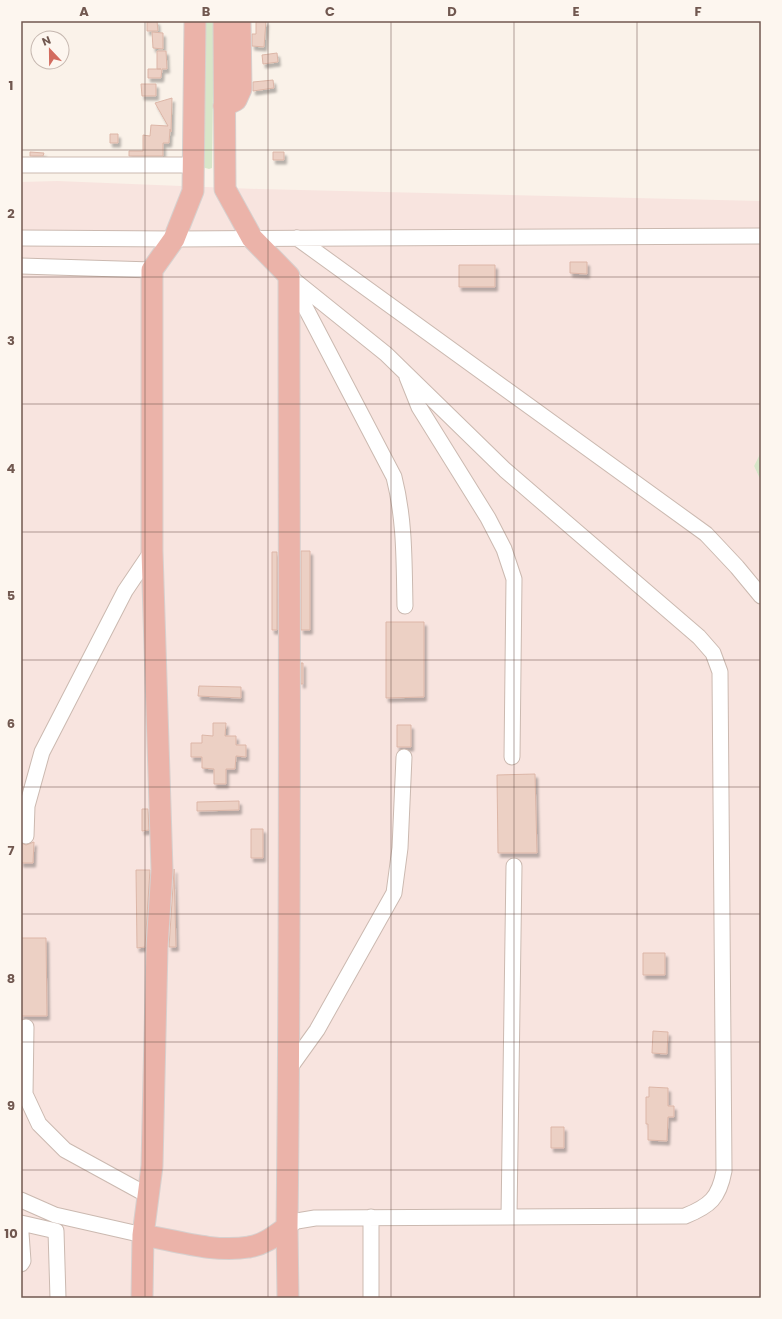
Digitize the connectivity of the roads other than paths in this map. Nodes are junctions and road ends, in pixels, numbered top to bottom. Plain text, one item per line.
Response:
1 (195, 21) edge
2 (224, 21) edge
3 (240, 21) edge
4 (224, 106) junction
5 (21, 165) edge
6 (193, 165) junction
7 (761, 236) edge
8 (21, 238) edge
9 (252, 238) junction
10 (297, 238) junction
11 (174, 239) junction
12 (21, 266) edge
13 (152, 270) junction
14 (289, 276) junction
15 (405, 372) junction
16 (152, 551) junction
17 (761, 596) edge
18 (405, 606) dead end
19 (404, 757) dead end
20 (512, 757) dead end
21 (26, 836) dead end
22 (514, 866) dead end
23 (26, 1027) dead end
24 (289, 1069) junction
25 (149, 1196) junction
26 (21, 1200) edge
27 (55, 1215) junction
28 (371, 1217) junction
29 (509, 1217) junction
30 (21, 1223) edge
31 (287, 1227) junction
32 (56, 1231) junction
33 (21, 1233) edge
34 (143, 1235) junction
35 (21, 1264) edge
36 (58, 1298) edge
37 (142, 1298) edge
38 (288, 1298) edge
39 (372, 1298) edge

1 - 6 highway
2 - 4 highway
3 - 4 highway
4 - 9 highway
5 - 6 street
6 - 11 highway
7 - 10 street
8 - 11 street
9 - 10 street
9 - 11 street
9 - 14 highway
10 - 17 street
11 - 13 highway
12 - 13 street
13 - 16 highway
14 - 15 street
14 - 18 street
14 - 24 highway
15 - 20 street
15 - 29 street
16 - 21 street
16 - 25 highway
19 - 24 street
22 - 29 street
23 - 25 street
24 - 31 highway
25 - 34 highway
26 - 27 street
27 - 32 street
27 - 34 street
28 - 29 street
28 - 31 street
28 - 39 street
30 - 32 street
31 - 34 highway
31 - 38 highway
32 - 36 street
33 - 35 street
34 - 37 highway

